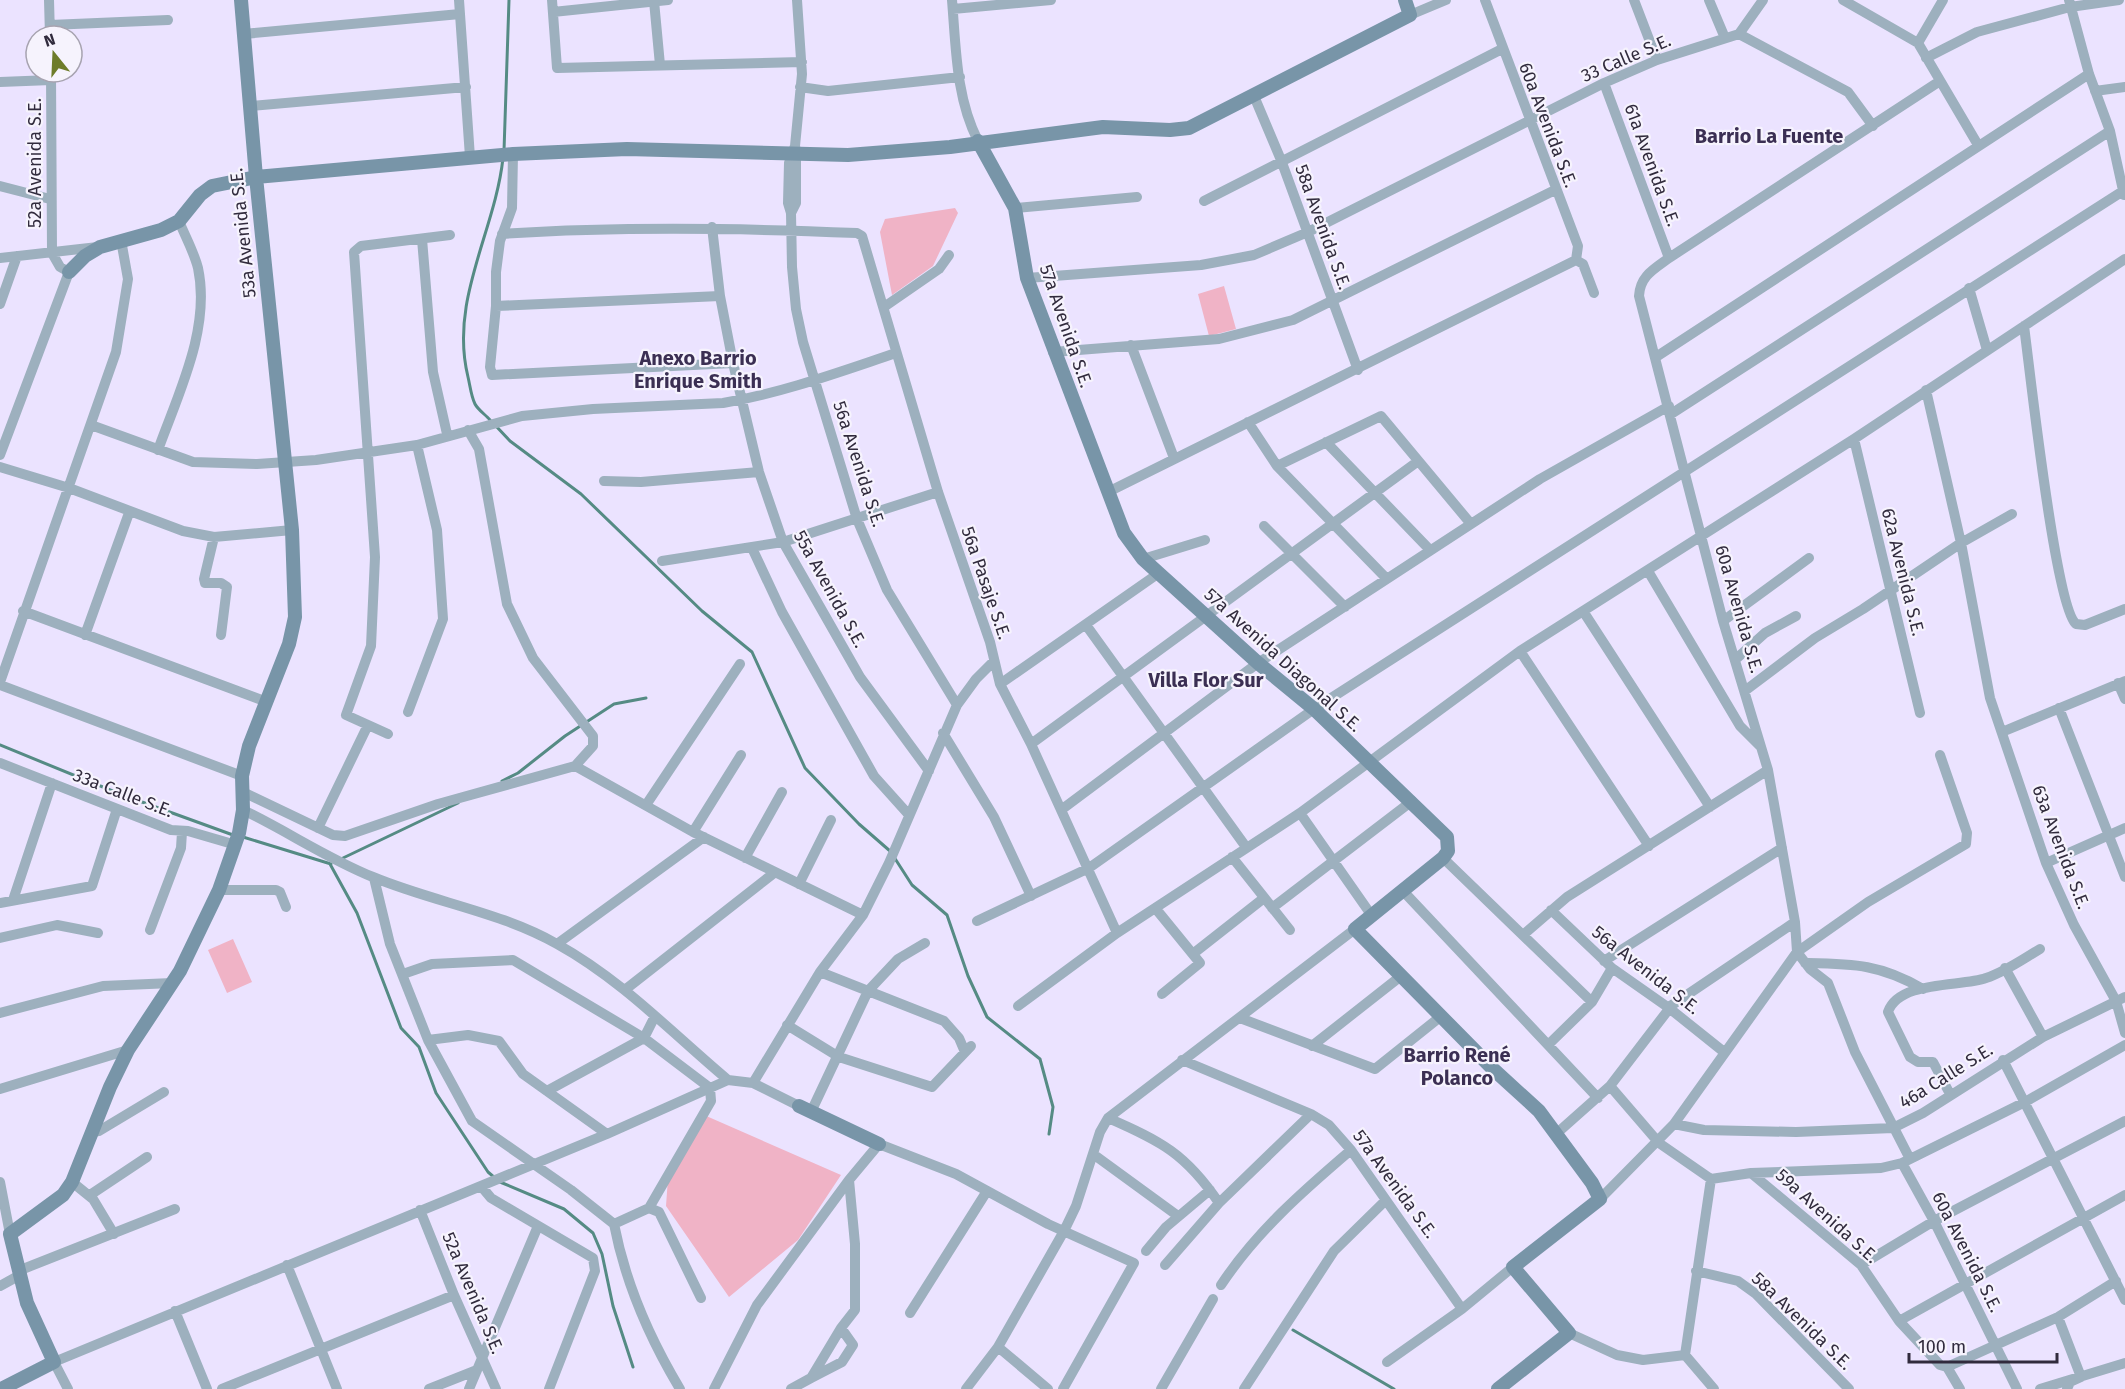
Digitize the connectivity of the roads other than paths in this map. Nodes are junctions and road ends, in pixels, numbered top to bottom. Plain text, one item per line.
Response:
1 (49, 0) edge
2 (241, 0) edge
3 (459, 0) edge
4 (552, 0) edge
5 (668, 0) edge
6 (796, 0) edge
7 (1051, 0) edge
8 (1405, 0) edge
9 (1446, 0) edge
10 (1485, 0) edge
11 (1634, 0) edge
12 (1709, 0) edge
13 (1763, 0) edge
14 (1843, 0) edge
15 (1943, 0) edge
16 (2119, 0) edge
17 (654, 2) junction
18 (953, 4) edge
19 (1858, 4) edge
20 (2069, 4) edge
21 (553, 12) junction
22 (460, 14) junction
23 (1410, 15) junction
24 (168, 20) dead end
25 (50, 24) edge
26 (84, 27) edge
27 (244, 34) junction
28 (1739, 34) junction
29 (1725, 38) junction
30 (1918, 44) junction
31 (1502, 49) junction
32 (1926, 58) junction
33 (1657, 60) junction
34 (802, 62) junction
35 (660, 65) junction
36 (2089, 74) junction
37 (960, 77) junction
38 (24, 79) edge
39 (1940, 81) junction
40 (0, 82) edge
41 (1604, 83) junction
42 (51, 84) edge
43 (466, 87) junction
44 (800, 87) junction
45 (2125, 87) edge
46 (2095, 91) junction
47 (1254, 96) junction
48 (250, 106) junction
49 (1528, 119) junction
50 (1873, 126) junction
51 (2110, 131) junction
52 (978, 141) junction
53 (1978, 145) junction
54 (795, 151) junction
55 (507, 154) junction
56 (470, 157) junction
57 (2121, 157) edge
58 (1281, 160) junction
59 (256, 177) junction
60 (0, 186) edge
61 (1555, 190) junction
62 (2124, 194) edge
63 (1137, 197) dead end
64 (50, 199) junction
65 (1204, 201) dead end
66 (1015, 208) junction
67 (179, 221) junction
68 (712, 227) junction
69 (792, 230) junction
70 (1308, 232) junction
71 (502, 234) junction
72 (450, 235) dead end
73 (422, 239) junction
74 (121, 240) junction
75 (99, 247) junction
76 (52, 253) junction
77 (949, 255) dead end
78 (17, 256) junction
79 (0, 258) edge
80 (1669, 258) junction
81 (2125, 259) edge
82 (1575, 260) junction
83 (69, 272) junction
84 (1027, 278) junction
85 (1969, 288) junction
86 (1594, 292) dead end
87 (720, 296) junction
88 (1333, 302) junction
89 (0, 304) edge
90 (496, 306) junction
91 (884, 307) junction
92 (2024, 327) junction
93 (1131, 345) junction
94 (1987, 350) junction
95 (1053, 352) junction
96 (896, 353) junction
97 (1656, 357) junction
98 (733, 363) junction
99 (1358, 370) junction
100 (815, 380) junction
101 (1926, 390) junction
102 (744, 399) junction
103 (1670, 410) junction
104 (1248, 422) junction
105 (91, 425) junction
106 (470, 429) junction
107 (447, 434) junction
108 (1854, 439) junction
109 (1326, 442) junction
110 (417, 445) junction
111 (158, 450) junction
112 (367, 452) junction
113 (0, 455) edge
114 (1174, 458) junction
115 (285, 462) junction
116 (1417, 462) junction
117 (1277, 466) junction
118 (0, 467) edge
119 (759, 472) junction
120 (1685, 472) junction
121 (604, 481) dead end
122 (69, 488) junction
123 (938, 492) junction
124 (1108, 492) junction
125 (1375, 494) junction
126 (129, 513) junction
127 (2012, 514) dead end
128 (857, 519) junction
129 (1471, 524) junction
130 (1333, 525) junction
131 (1264, 526) dead end
132 (292, 530) junction
133 (214, 537) junction
134 (1701, 537) junction
135 (1205, 540) dead end
136 (783, 542) junction
137 (1961, 543) junction
138 (752, 548) junction
139 (1430, 550) junction
140 (1292, 555) junction
141 (1809, 558) dead end
142 (1143, 559) junction
143 (662, 561) dead end
144 (1648, 571) junction
145 (1159, 573) junction
146 (1386, 578) junction
147 (1890, 590) junction
148 (1345, 607) junction
149 (2125, 609) edge
150 (23, 611) junction
151 (1583, 611) junction
152 (1796, 616) dead end
153 (1207, 617) junction
154 (1723, 621) junction
155 (1086, 625) junction
156 (85, 635) junction
157 (221, 635) dead end
158 (1520, 651) junction
159 (1736, 659) junction
160 (994, 661) junction
161 (1258, 663) junction
162 (740, 664) dead end
163 (1125, 677) junction
164 (2122, 682) edge
165 (0, 683) edge
166 (1000, 684) junction
167 (1746, 690) junction
168 (2125, 699) edge
169 (267, 702) junction
170 (957, 705) junction
171 (2060, 708) junction
172 (1314, 709) junction
173 (408, 712) dead end
174 (1920, 713) dead end
175 (367, 726) junction
176 (1164, 732) junction
177 (2002, 732) junction
178 (944, 733) junction
179 (388, 734) dead end
180 (1031, 744) junction
181 (1762, 748) junction
182 (741, 755) dead end
183 (1940, 755) dead end
184 (1369, 761) junction
185 (0, 763) edge
186 (575, 766) junction
187 (1768, 770) junction
188 (929, 771) junction
189 (242, 776) junction
190 (52, 783) junction
191 (1203, 787) junction
192 (243, 792) junction
193 (782, 792) dead end
194 (1412, 801) junction
195 (645, 805) junction
196 (1710, 807) junction
197 (117, 809) junction
198 (243, 810) junction
199 (1061, 810) junction
200 (1300, 813) junction
201 (909, 815) junction
202 (831, 820) dead end
203 (318, 828) junction
204 (2125, 828) edge
205 (182, 832) junction
206 (693, 832) junction
207 (2107, 836) junction
208 (704, 837) junction
209 (237, 840) junction
210 (1649, 846) junction
211 (1246, 847) junction
212 (1782, 848) junction
213 (1232, 857) junction
214 (746, 858) junction
215 (1443, 858) junction
216 (1336, 861) junction
217 (2046, 863) junction
218 (1089, 868) junction
219 (774, 873) junction
220 (374, 878) junction
221 (2125, 878) edge
222 (799, 884) junction
223 (219, 891) junction
224 (1404, 892) junction
225 (1031, 896) junction
226 (1264, 898) junction
227 (13, 900) junction
228 (0, 903) edge
229 (286, 908) dead end
230 (1272, 908) junction
231 (1156, 909) junction
232 (1551, 910) junction
233 (863, 915) junction
234 (1372, 916) junction
235 (977, 921) dead end
236 (1795, 922) junction
237 (1355, 928) junction
238 (150, 930) dead end
239 (1290, 930) dead end
240 (98, 933) dead end
241 (1118, 933) junction
242 (1523, 935) junction
243 (0, 938) edge
244 (925, 943) dead end
245 (557, 944) junction
246 (2040, 949) dead end
247 (1797, 952) junction
248 (1194, 953) junction
249 (1805, 963) junction
250 (1608, 965) junction
251 (2006, 968) junction
252 (820, 972) junction
253 (403, 974) junction
254 (1401, 976) junction
255 (172, 983) junction
256 (626, 989) junction
257 (1923, 989) junction
258 (868, 992) junction
259 (1162, 994) dead end
260 (2121, 999) edge
261 (1592, 1002) junction
262 (1018, 1006) dead end
263 (1669, 1008) junction
264 (0, 1012) edge
265 (655, 1016) junction
266 (1240, 1017) junction
267 (1440, 1017) junction
268 (787, 1024) junction
269 (2125, 1033) edge
270 (2043, 1036) junction
271 (644, 1038) junction
272 (428, 1040) junction
273 (1549, 1044) junction
274 (2125, 1045) edge
275 (1312, 1046) junction
276 (128, 1050) junction
277 (1724, 1052) junction
278 (839, 1057) junction
279 (1182, 1060) junction
280 (2003, 1060) junction
281 (728, 1080) junction
282 (753, 1083) junction
283 (1610, 1086) junction
284 (710, 1088) junction
285 (0, 1089) edge
286 (547, 1091) junction
287 (164, 1092) dead end
288 (1950, 1094) junction
289 (1598, 1098) junction
290 (2025, 1102) junction
291 (805, 1109) junction
292 (1311, 1114) junction
293 (1108, 1118) junction
294 (2125, 1121) edge
295 (1674, 1124) junction
296 (1893, 1128) junction
297 (92, 1132) junction
298 (607, 1134) junction
299 (1556, 1134) junction
300 (1659, 1143) junction
301 (879, 1144) junction
302 (1351, 1150) junction
303 (1093, 1154) junction
304 (147, 1157) dead end
305 (2053, 1157) junction
306 (1906, 1161) junction
307 (533, 1165) junction
308 (1751, 1173) junction
309 (1711, 1179) junction
310 (849, 1180) junction
311 (0, 1182) edge
312 (72, 1182) junction
313 (481, 1186) junction
314 (1210, 1190) junction
315 (987, 1191) junction
316 (90, 1195) junction
317 (2125, 1195) edge
318 (1600, 1199) junction
319 (1385, 1201) junction
320 (1219, 1203) junction
321 (175, 1209) dead end
322 (649, 1209) junction
323 (420, 1210) junction
324 (1178, 1216) junction
325 (2082, 1218) junction
326 (1934, 1221) junction
327 (614, 1224) junction
328 (538, 1226) junction
329 (1064, 1231) junction
330 (10, 1234) junction
331 (114, 1234) junction
332 (1146, 1251) dead end
333 (1165, 1265) dead end
334 (1861, 1265) junction
335 (287, 1266) junction
336 (1513, 1267) junction
337 (1696, 1271) junction
338 (19, 1273) junction
339 (2116, 1281) junction
340 (1963, 1284) junction
341 (1221, 1285) dead end
342 (0, 1286) edge
343 (454, 1295) junction
344 (701, 1298) dead end
345 (1213, 1299) dead end
346 (2125, 1300) edge
347 (1462, 1309) junction
348 (175, 1311) junction
349 (910, 1312) dead end
350 (2058, 1317) junction
351 (1899, 1321) junction
352 (841, 1328) junction
353 (1569, 1333) junction
354 (1997, 1345) junction
355 (998, 1347) junction
356 (320, 1348) junction
357 (1684, 1355) junction
358 (482, 1357) junction
359 (54, 1362) junction
360 (1387, 1362) dead end
361 (2125, 1363) edge
362 (1947, 1367) junction
363 (477, 1370) junction
364 (2081, 1377) junction
365 (811, 1378) junction
366 (1249, 1387) edge
367 (1, 1389) edge
368 (68, 1389) edge
369 (207, 1389) edge
370 (222, 1389) edge
371 (337, 1389) edge
372 (429, 1389) edge
373 (469, 1389) edge
374 (496, 1389) edge
375 (549, 1389) edge
376 (680, 1389) edge
377 (714, 1389) edge
378 (791, 1389) edge
379 (966, 1389) edge
380 (1048, 1389) edge
381 (1063, 1389) edge
382 (1161, 1389) edge
383 (1498, 1389) edge
384 (1714, 1389) edge
385 (1849, 1389) edge
386 (1960, 1389) edge
387 (2017, 1389) edge
388 (2040, 1389) edge
389 (2067, 1389) edge

1 - 25 street
2 - 27 street, 53a Avenida S.E.
3 - 22 street
4 - 21 street
5 - 17 street
6 - 34 street, 56a Avenida S.E.
7 - 18 street
8 - 23 street
9 - 23 street
10 - 31 street, 60a Avenida S.E.
11 - 33 street
12 - 29 street
13 - 28 street
14 - 19 street
15 - 30 street
16 - 20 street
17 - 21 street
17 - 35 street
18 - 37 street, 57a Avenida S.E.
19 - 30 street
20 - 32 street
20 - 36 street
21 - 35 street
22 - 27 street
22 - 43 street
23 - 47 street
24 - 26 street
27 - 48 street, 53a Avenida S.E.
28 - 29 street, 33 Calle S.E.
28 - 50 street
29 - 33 street, 33 Calle S.E.
30 - 32 street
31 - 49 street, 60a Avenida S.E.
31 - 58 street
32 - 39 street
33 - 41 street, 33 Calle S.E.
34 - 35 street
34 - 44 street, 56a Avenida S.E.
36 - 46 street
36 - 53 street
37 - 44 street
37 - 52 street, 57a Avenida S.E.
38 - 40 street
39 - 50 street
39 - 53 street
41 - 49 street, 33 Calle S.E.
41 - 80 street, 61a Avenida S.E.
42 - 64 street, 52a Avenida S.E.
43 - 48 street
43 - 56 street
44 - 54 street, 56a Avenida S.E.
45 - 46 street
46 - 51 street
47 - 52 street
47 - 58 street, 58a Avenida S.E.
48 - 59 street, 53a Avenida S.E.
49 - 61 street, 60a Avenida S.E.
49 - 70 street, 33 Calle S.E.
50 - 80 street
51 - 57 street
51 - 103 street
52 - 54 street
52 - 66 street, 57a Avenida S.E.
53 - 97 street
54 - 55 street
54 - 69 street, 56a Avenida S.E.
55 - 56 street
55 - 71 street
56 - 59 street
57 - 62 street
58 - 65 street
58 - 70 street, 58a Avenida S.E.
59 - 67 street
59 - 115 street, 53a Avenida S.E.
60 - 64 street
61 - 82 street, 60a Avenida S.E.
61 - 88 street
62 - 85 street
63 - 66 street
64 - 76 street, 52a Avenida S.E.
66 - 84 street, 57a Avenida S.E.
67 - 74 street
67 - 111 street
68 - 69 street
68 - 71 street
68 - 87 street, 55a Avenida S.E.
69 - 91 street, 56a Pasaje S.E.
69 - 100 street, 56a Avenida S.E.
70 - 84 street, 33 Calle S.E.
70 - 88 street, 58a Avenida S.E.
71 - 90 street
72 - 73 street
73 - 107 street
73 - 112 street
74 - 75 street
74 - 105 street
75 - 76 street
75 - 83 street
76 - 78 street
76 - 83 street
77 - 91 street
78 - 79 street
78 - 89 street
80 - 97 street, 60a Avenida S.E.
81 - 92 street
82 - 86 street
82 - 99 street
83 - 113 street
84 - 95 street, 57a Avenida S.E.
85 - 94 street
85 - 120 street
87 - 90 street
87 - 98 street, 55a Avenida S.E.
88 - 93 street
88 - 99 street, 58a Avenida S.E.
90 - 98 street
91 - 96 street, 56a Pasaje S.E.
92 - 94 street
92 - 149 street
93 - 95 street
93 - 114 street
94 - 101 street
95 - 124 street, 57a Avenida S.E.
96 - 100 street
96 - 123 street, 56a Pasaje S.E.
97 - 103 street, 60a Avenida S.E.
98 - 102 street, 55a Avenida S.E.
99 - 104 street
100 - 102 street
100 - 128 street, 56a Avenida S.E.
101 - 108 street
101 - 137 street, 63a Avenida S.E.
102 - 106 street
102 - 119 street, 55a Avenida S.E.
103 - 120 street, 60a Avenida S.E.
103 - 129 street
104 - 114 street
104 - 117 street
105 - 111 street
105 - 122 street
106 - 107 street
106 - 186 street
107 - 110 street
108 - 134 street
108 - 147 street, 62a Avenida S.E.
109 - 116 street
109 - 117 street
109 - 125 street
110 - 112 street
110 - 173 street
111 - 115 street
112 - 115 street
112 - 175 street
114 - 124 street
115 - 132 street, 53a Avenida S.E.
116 - 125 street
116 - 129 street
117 - 130 street
118 - 122 street
119 - 121 street
119 - 136 street, 55a Avenida S.E.
120 - 134 street, 60a Avenida S.E.
120 - 172 street
122 - 126 street
122 - 150 street
123 - 128 street
123 - 160 street, 56a Pasaje S.E.
124 - 142 street, 57a Avenida Diagonal S.E.
125 - 130 street
125 - 139 street
126 - 133 street
126 - 156 street
127 - 137 street
128 - 136 street
128 - 170 street, 56a Avenida S.E.
129 - 139 street
130 - 140 street
130 - 146 street
131 - 140 street
132 - 133 street
132 - 169 street, 53a Avenida S.E.
133 - 157 street
134 - 144 street
134 - 154 street, 60a Avenida S.E.
135 - 142 street
136 - 138 street
136 - 188 street, 55a Avenida S.E.
137 - 147 street
137 - 177 street, 63a Avenida S.E.
138 - 143 street
138 - 201 street
139 - 146 street
140 - 148 street
140 - 153 street
141 - 154 street
142 - 145 street, 57a Avenida Diagonal S.E.
144 - 151 street
144 - 181 street
145 - 153 street, 57a Avenida Diagonal S.E.
145 - 155 street
146 - 148 street
147 - 167 street
147 - 174 street, 62a Avenida S.E.
148 - 161 street
150 - 156 street
150 - 165 street
151 - 158 street
151 - 196 street
152 - 159 street
153 - 161 street, 57a Avenida Diagonal S.E.
153 - 163 street
154 - 159 street, 60a Avenida S.E.
155 - 163 street
155 - 166 street
156 - 169 street
158 - 184 street
158 - 210 street
159 - 167 street, 60a Avenida S.E.
160 - 166 street, 56a Pasaje S.E.
160 - 170 street
161 - 172 street, 57a Avenida Diagonal S.E.
161 - 176 street
162 - 195 street
163 - 176 street
163 - 180 street
164 - 168 street
164 - 171 street
165 - 189 street
166 - 180 street, 56a Pasaje S.E.
167 - 181 street, 60a Avenida S.E.
169 - 189 street, 53a Avenida S.E.
170 - 178 street
171 - 177 street
171 - 207 street
172 - 184 street, 57a Avenida Diagonal S.E.
172 - 191 street
175 - 179 street
175 - 203 street
176 - 191 street
176 - 199 street
177 - 217 street, 63a Avenida S.E.
178 - 188 street
178 - 225 street
180 - 199 street, 56a Pasaje S.E.
181 - 187 street, 60a Avenida S.E.
182 - 206 street
183 - 247 street
184 - 194 street, 57a Avenida Diagonal S.E.
184 - 200 street
185 - 190 street, 33a Calle S.E.
186 - 195 street
186 - 203 street
187 - 196 street
187 - 212 street, 60a Avenida S.E.
188 - 201 street
189 - 192 street, 53a Avenida S.E.
190 - 197 street, 33a Calle S.E.
190 - 227 street
191 - 211 street
191 - 218 street
192 - 198 street, 53a Avenida S.E.
192 - 203 street
193 - 214 street
194 - 215 street, 57a Avenida Diagonal S.E.
194 - 216 street
195 - 206 street
196 - 210 street
197 - 205 street, 33a Calle S.E.
197 - 227 street
198 - 209 street, 53a Avenida S.E.
198 - 220 street
199 - 218 street, 56a Pasaje S.E.
200 - 211 street
200 - 216 street
201 - 233 street
202 - 222 street
204 - 207 street
205 - 209 street, 33a Calle S.E.
205 - 238 street
206 - 208 street
207 - 217 street
207 - 221 street
208 - 214 street
208 - 245 street
209 - 223 street, 53a Avenida S.E.
210 - 232 street
211 - 213 street
212 - 236 street, 60a Avenida S.E.
212 - 250 street
213 - 226 street
213 - 231 street
214 - 219 street
215 - 224 street
215 - 242 street
216 - 230 street
216 - 234 street
217 - 260 street, 63a Avenida S.E.
218 - 225 street
218 - 241 street, 56a Pasaje S.E.
219 - 222 street
219 - 256 street
220 - 245 street
220 - 253 street
222 - 233 street
223 - 229 street
223 - 255 street, 53a Avenida S.E.
224 - 234 street
224 - 273 street
225 - 235 street
226 - 230 street
226 - 248 street
227 - 228 street
230 - 239 street
231 - 241 street
231 - 248 street
232 - 242 street
232 - 250 street, 56a Avenida S.E.
233 - 252 street
234 - 237 street
236 - 247 street, 60a Avenida S.E.
236 - 263 street
237 - 254 street
237 - 266 street
240 - 243 street
241 - 262 street
242 - 261 street
244 - 258 street
245 - 256 street
246 - 251 street
247 - 249 street, 60a Avenida S.E.
247 - 277 street
248 - 259 street
249 - 257 street
249 - 296 street, 60a Avenida S.E.
250 - 261 street
250 - 263 street, 56a Avenida S.E.
251 - 257 street
251 - 270 street
252 - 258 street
252 - 268 street
253 - 271 street
253 - 272 street
254 - 267 street
254 - 275 street
255 - 264 street
255 - 276 street, 53a Avenida S.E.
256 - 265 street
257 - 288 street
258 - 278 street
258 - 278 street
260 - 269 street, 63a Avenida S.E.
260 - 270 street, 46a Calle S.E.
261 - 273 street
263 - 277 street, 56a Avenida S.E.
263 - 283 street
265 - 271 street
265 - 281 street
266 - 275 street
266 - 279 street
267 - 275 street
267 - 299 street
268 - 278 street
268 - 282 street
270 - 280 street, 46a Calle S.E.
271 - 284 street
271 - 286 street
272 - 286 street
272 - 307 street
273 - 289 street
274 - 290 street
276 - 285 street
276 - 297 street, 53a Avenida S.E.
277 - 295 street
278 - 291 street
279 - 292 street, 57a Avenida S.E.
279 - 293 street
280 - 288 street, 46a Calle S.E.
280 - 290 street
281 - 282 street
281 - 284 street
282 - 291 street
283 - 289 street
283 - 300 street
284 - 298 street
284 - 322 street
286 - 298 street
287 - 297 street
288 - 296 street, 46a Calle S.E.
289 - 299 street
290 - 305 street
290 - 306 street
291 - 301 street
292 - 302 street, 57a Avenida S.E.
292 - 320 street
293 - 303 street
293 - 314 street
294 - 305 street
295 - 296 street, 46a Calle S.E.
295 - 300 street
296 - 306 street, 60a Avenida S.E.
297 - 312 street, 53a Avenida S.E.
298 - 307 street
299 - 318 street
300 - 309 street
300 - 318 street
301 - 310 street
301 - 315 street
302 - 319 street, 57a Avenida S.E.
302 - 341 street
303 - 324 street
303 - 329 street
304 - 316 street
305 - 325 street
305 - 326 street
306 - 308 street
306 - 326 street, 60a Avenida S.E.
307 - 313 street
307 - 327 street
308 - 309 street
308 - 334 street, 59a Avenida S.E.
309 - 337 street
310 - 352 street
310 - 377 street
311 - 330 street
312 - 316 street
312 - 330 street
313 - 323 street
313 - 328 street
314 - 320 street
314 - 324 street
315 - 329 street
315 - 349 street
316 - 331 street
317 - 325 street
318 - 336 street
319 - 347 street, 57a Avenida S.E.
319 - 366 street
320 - 333 street
321 - 331 street
322 - 327 street
322 - 344 street
323 - 335 street
323 - 343 street, 52a Avenida S.E.
324 - 332 street
325 - 339 street
325 - 340 street
326 - 334 street
326 - 340 street, 60a Avenida S.E.
327 - 376 street
328 - 358 street
328 - 375 street
329 - 355 street
329 - 381 street
330 - 338 street
331 - 338 street
334 - 351 street, 59a Avenida S.E.
335 - 348 street
335 - 356 street
336 - 347 street
336 - 353 street
337 - 357 street
337 - 385 street, 58a Avenida S.E.
338 - 342 street
338 - 359 street
339 - 346 street
339 - 350 street
340 - 351 street
340 - 354 street, 60a Avenida S.E.
343 - 356 street
343 - 358 street, 52a Avenida S.E.
345 - 382 street
347 - 360 street
348 - 359 street
348 - 369 street
350 - 354 street
350 - 364 street
351 - 362 street, 59a Avenida S.E.
352 - 365 street
352 - 365 street
353 - 357 street
353 - 383 street
354 - 362 street
354 - 387 street, 60a Avenida S.E.
355 - 379 street
355 - 380 street
356 - 370 street
356 - 371 street
357 - 384 street
358 - 363 street
358 - 374 street, 52a Avenida S.E.
359 - 367 street
359 - 368 street
361 - 364 street
362 - 386 street, 59a Avenida S.E.
363 - 372 street
363 - 373 street
364 - 388 street
364 - 389 street
365 - 378 street

